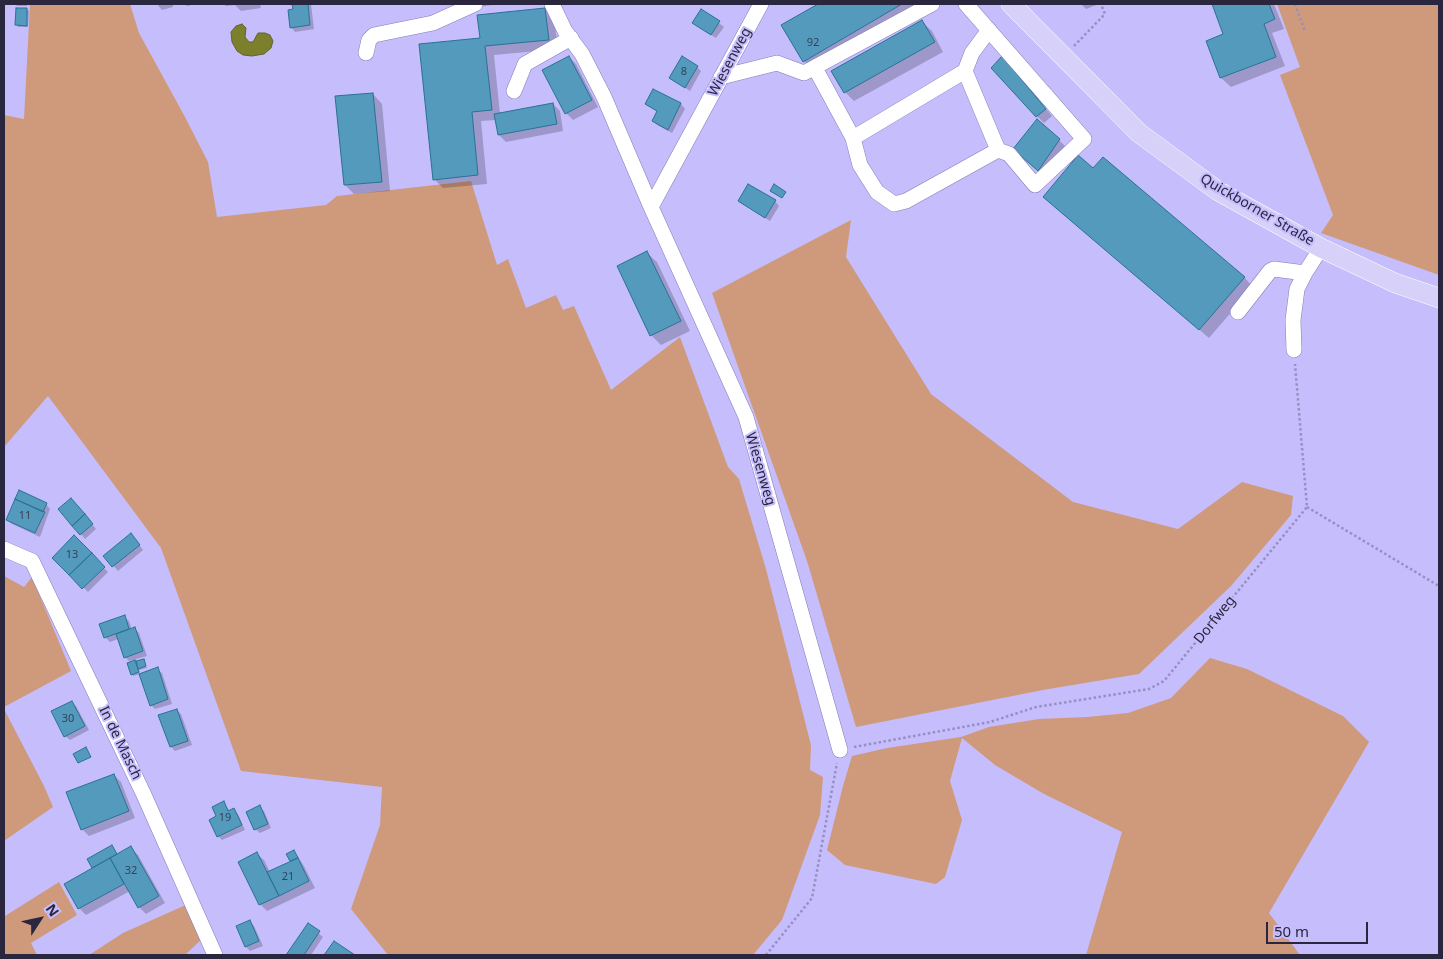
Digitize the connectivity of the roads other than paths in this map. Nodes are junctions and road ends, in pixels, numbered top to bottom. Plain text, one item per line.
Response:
1 (475, 4) edge
2 (552, 4) edge
3 (761, 4) edge
4 (932, 4) edge
5 (966, 4) edge
6 (1011, 4) edge
7 (989, 30) junction
8 (570, 38) junction
9 (366, 53) dead end
10 (815, 68) junction
11 (965, 71) junction
12 (721, 77) junction
13 (514, 91) dead end
14 (853, 138) junction
15 (998, 150) junction
16 (651, 207) junction
17 (1321, 248) junction
18 (1305, 273) junction
19 (1439, 298) edge
20 (1238, 312) dead end
21 (1294, 350) road end
22 (4, 549) edge
23 (840, 750) road end
24 (215, 955) edge

1 - 9 street
2 - 8 street
3 - 12 street, Wiesenweg
4 - 10 street
5 - 7 street
6 - 17 main road, Quickborner Straße
7 - 11 street
7 - 15 street
8 - 13 street
8 - 16 street
10 - 12 street
10 - 14 street
11 - 14 street
11 - 15 street
12 - 16 street, Wiesenweg
14 - 15 street
16 - 23 street, Wiesenweg
17 - 18 street
17 - 19 main road, Quickborner Straße
18 - 20 street
18 - 21 street
22 - 24 street, In de Masch

